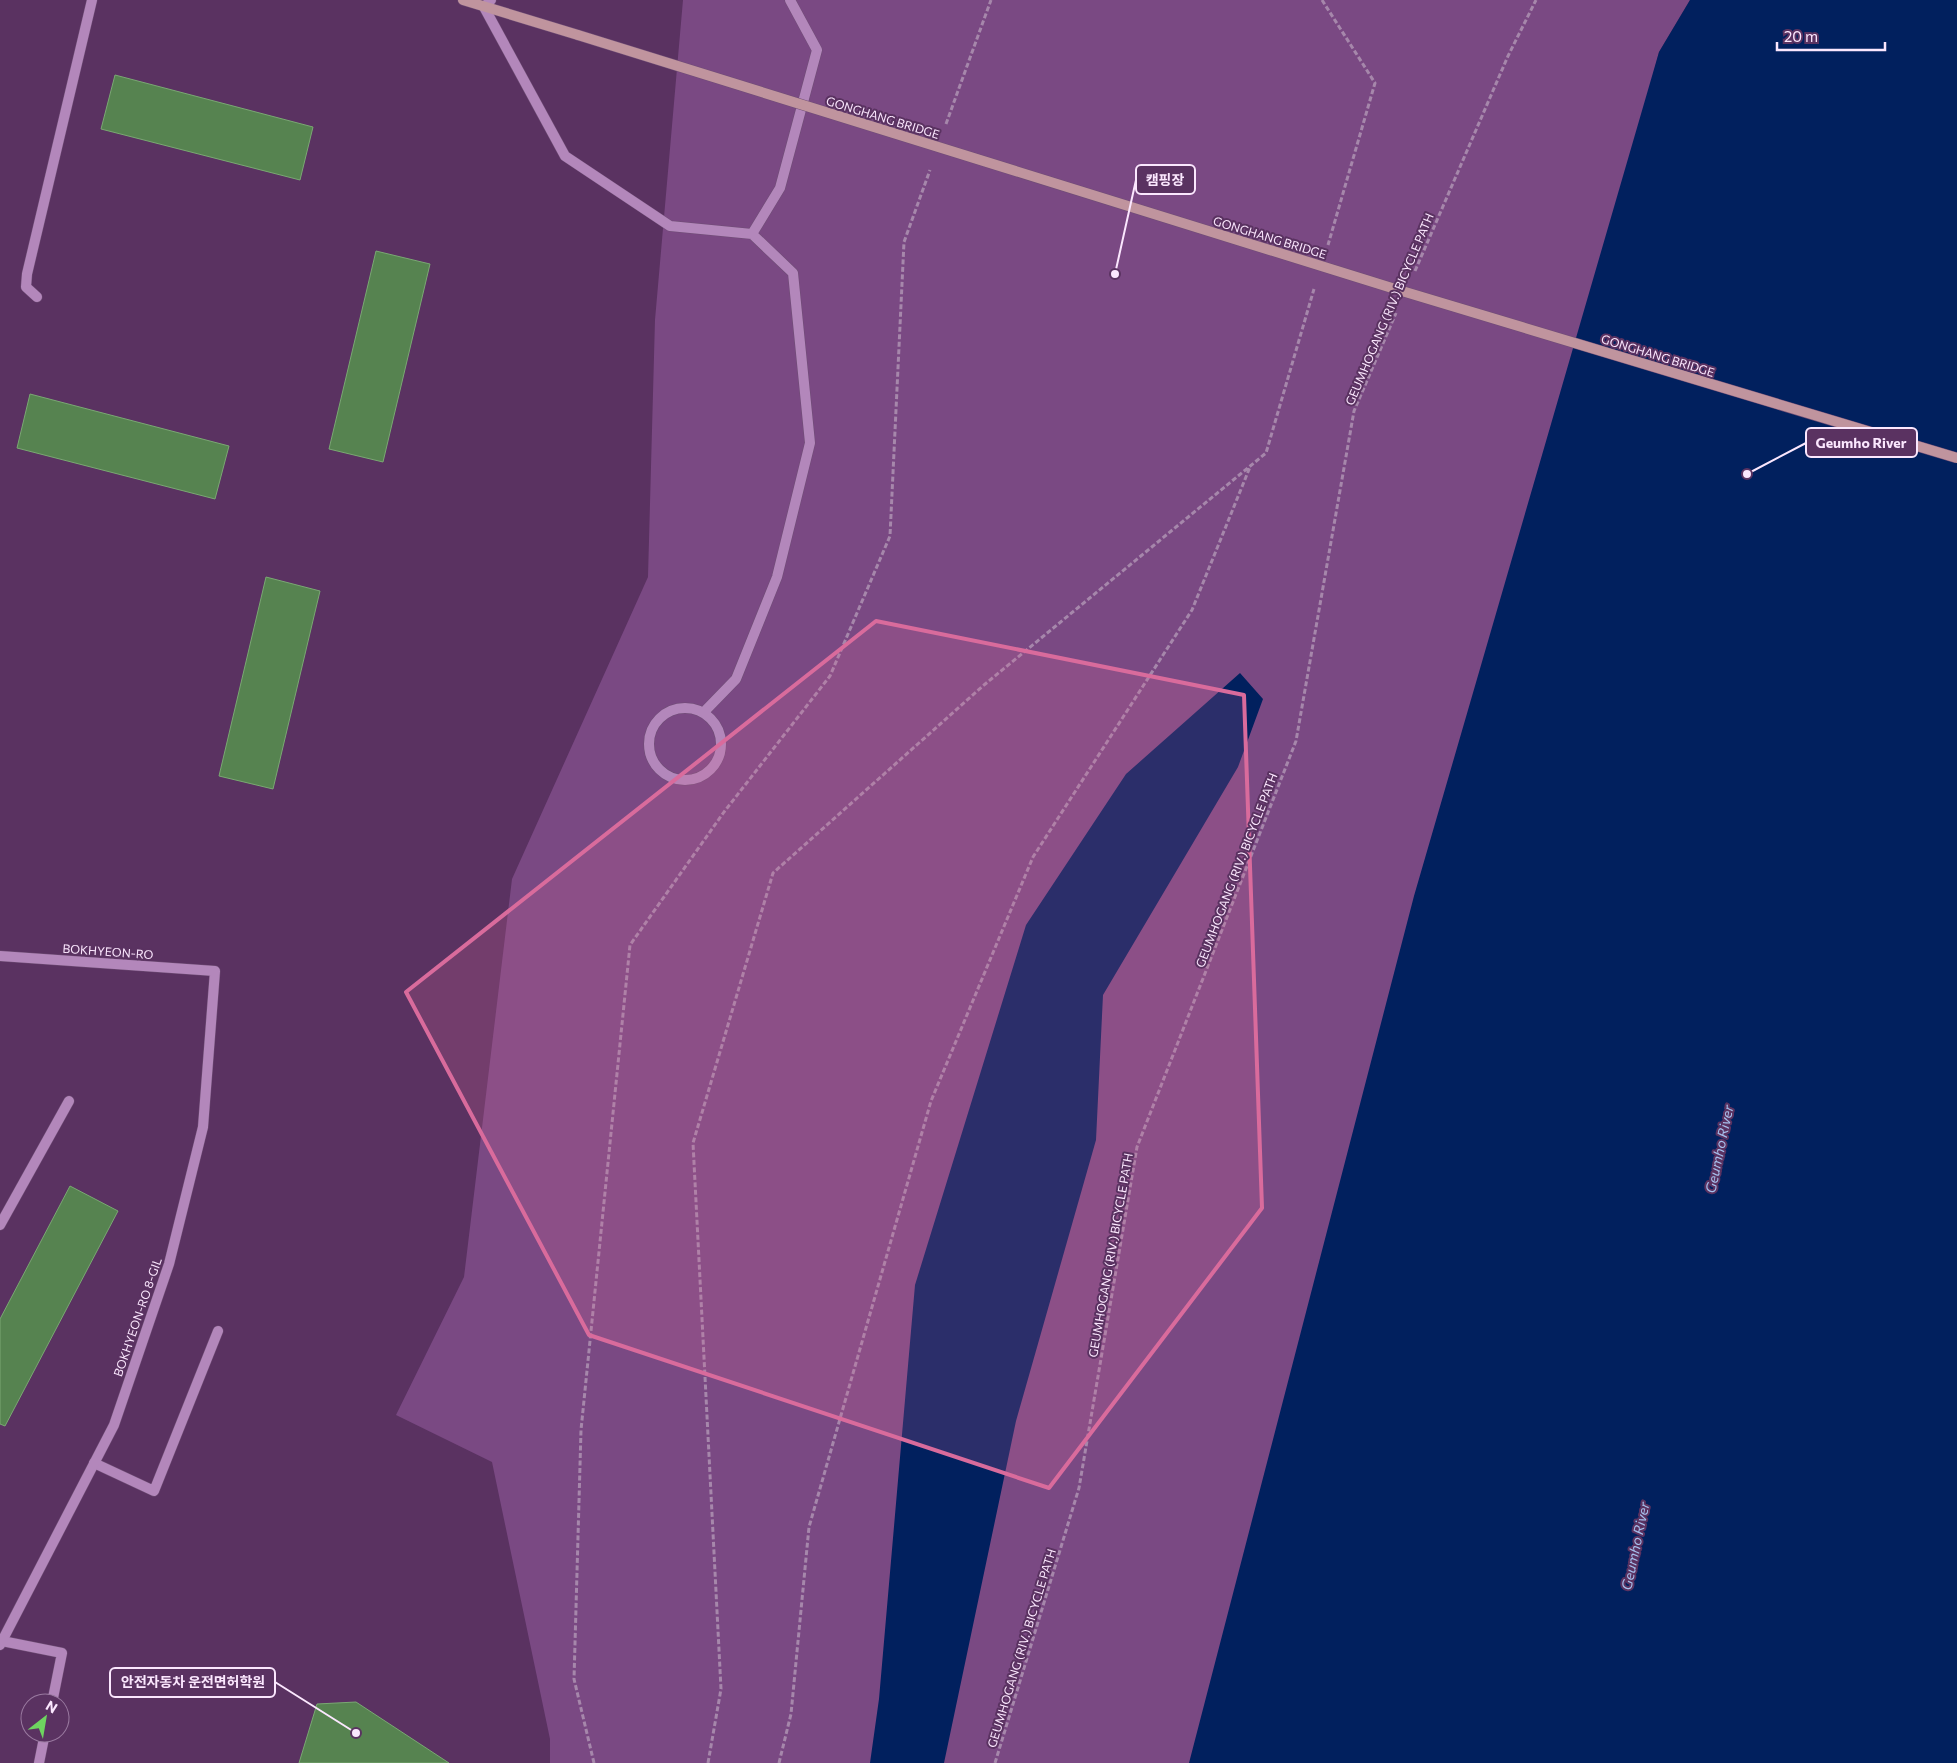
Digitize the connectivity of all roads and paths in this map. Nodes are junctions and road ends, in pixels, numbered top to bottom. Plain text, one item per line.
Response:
1 (92, 0) edge
2 (463, 0) edge
3 (790, 0) edge
4 (991, 0) edge
5 (1322, 0) edge
6 (1536, 0) edge
7 (488, 3) edge
8 (944, 130) dead end
9 (931, 167) dead end
10 (752, 234) junction
11 (1325, 254) dead end
12 (1413, 274) dead end
13 (1316, 282) dead end
14 (36, 297) dead end
15 (1398, 311) dead end
16 (1957, 458) edge
17 (1251, 465) junction
18 (703, 713) junction
19 (0, 956) edge
20 (215, 971) joint
21 (68, 1101) dead end
22 (0, 1225) edge
23 (218, 1331) dead end
24 (94, 1464) junction
25 (1, 1643) edge
26 (54, 1693) edge
27 (43, 1743) edge
28 (39, 1763) edge
29 (594, 1763) edge
30 (708, 1763) edge
31 (779, 1763) edge
32 (995, 1763) edge

1 - 14 street
2 - 7 main road, GONGHANG BRIDGE
3 - 10 street
4 - 8 path
5 - 11 path
6 - 12 path, GEUMHOGANG (RIV.) BICYCLE PATH
7 - 10 street
7 - 16 main road, GONGHANG BRIDGE, bridge
9 - 29 path
10 - 18 street
13 - 17 path
15 - 32 path, GEUMHOGANG (RIV.) BICYCLE PATH
17 - 30 path
17 - 31 path
18 - 18 street
19 - 20 street, BOKHYEON-RO
20 - 24 street, BOKHYEON-RO 8-GIL
21 - 22 street
23 - 24 street
24 - 25 street, BOKHYEON-RO 8-GIL
25 - 26 street
27 - 28 street

